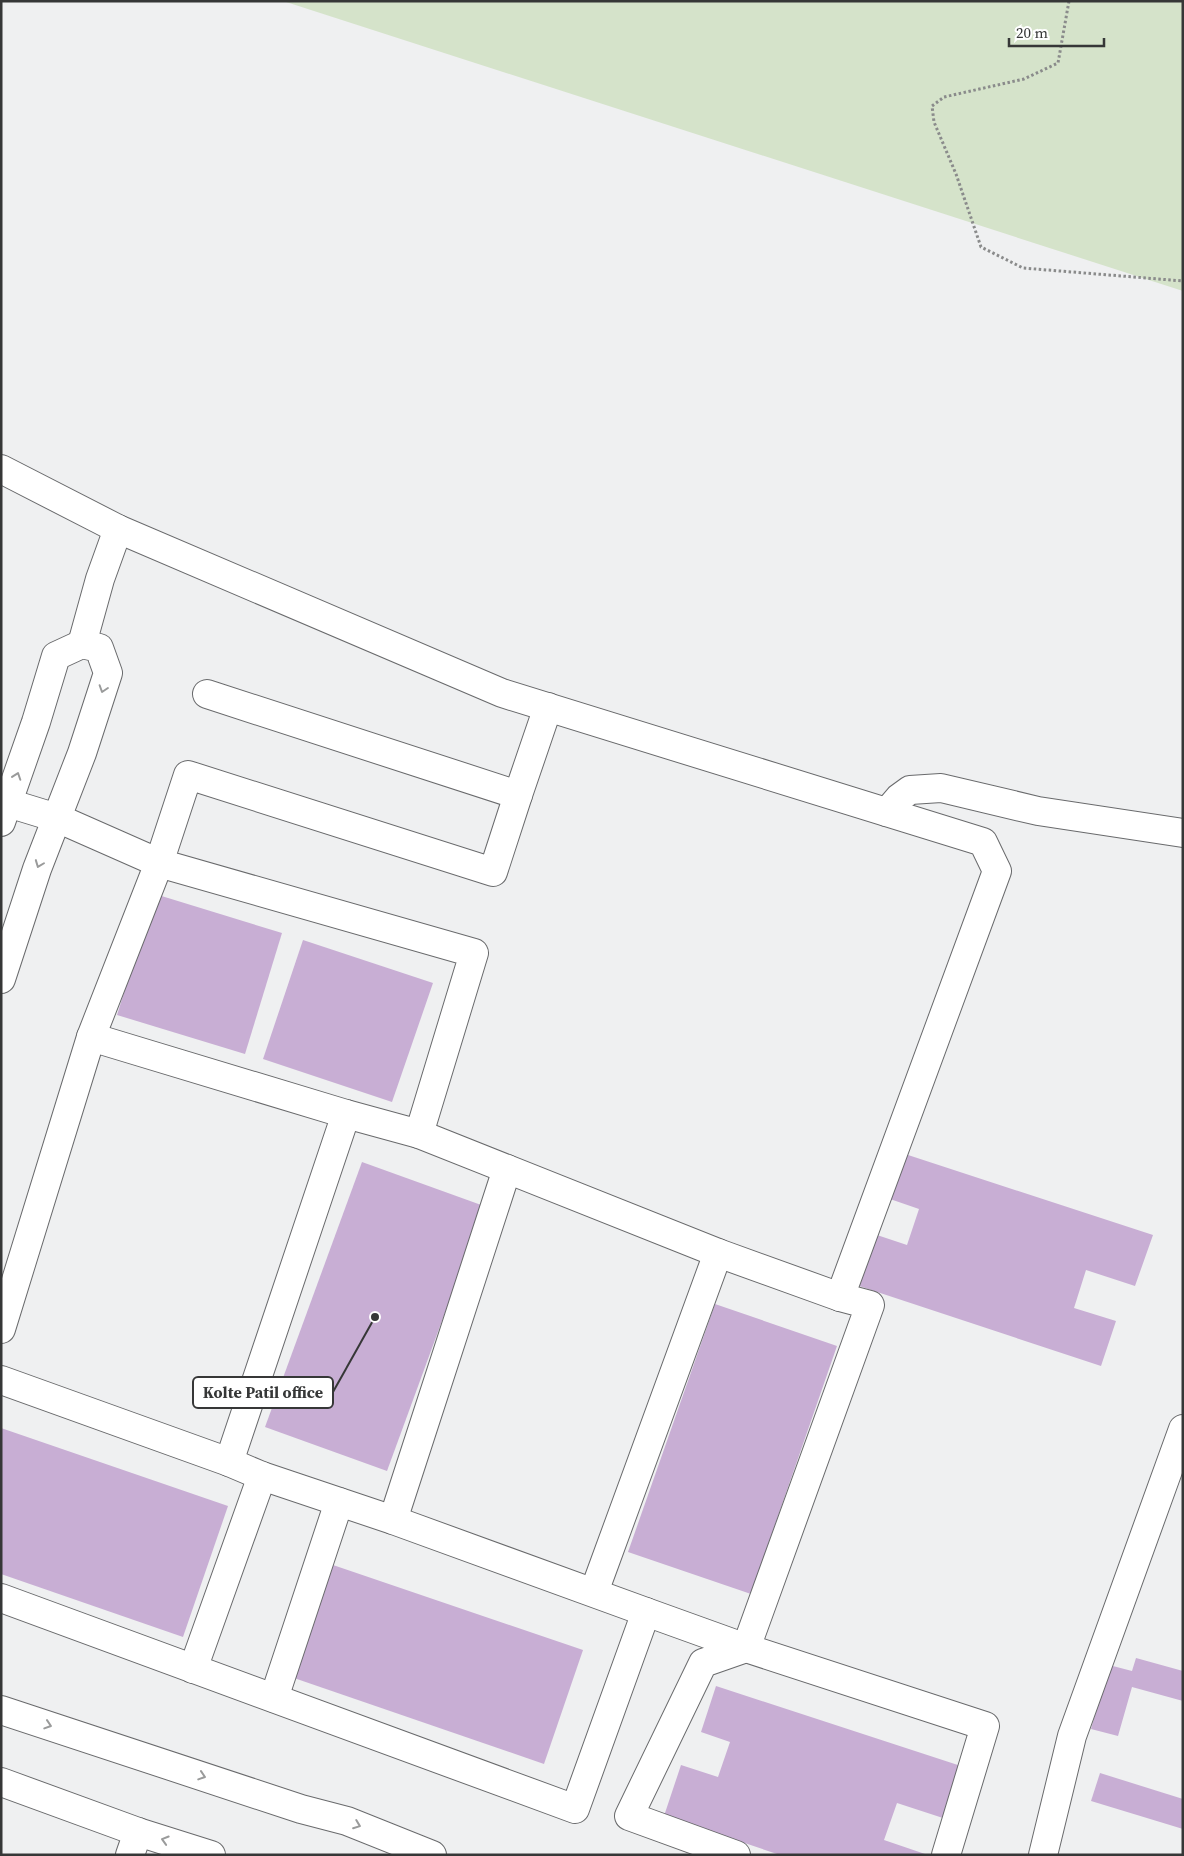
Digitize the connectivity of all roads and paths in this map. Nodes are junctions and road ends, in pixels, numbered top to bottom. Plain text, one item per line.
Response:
1 (1069, 1) edge
2 (1183, 281) edge
3 (1, 468) edge
4 (118, 529) junction
5 (82, 644) junction
6 (207, 694) dead end
7 (548, 707) junction
8 (518, 796) junction
9 (4, 812) edge
10 (887, 812) junction
11 (56, 818) junction
12 (1183, 833) edge
13 (159, 863) junction
14 (1, 979) edge
15 (91, 1037) junction
16 (346, 1114) junction
17 (418, 1134) junction
18 (507, 1169) junction
19 (718, 1253) junction
20 (840, 1297) junction
21 (1, 1328) edge
22 (1, 1380) edge
23 (1183, 1429) edge
24 (230, 1462) junction
25 (262, 1476) junction
26 (339, 1502) junction
27 (393, 1520) junction
28 (594, 1592) junction
29 (1, 1598) edge
30 (646, 1612) junction
31 (746, 1648) junction
32 (193, 1669) junction
33 (274, 1698) junction
34 (1, 1710) edge
35 (1, 1782) edge
36 (134, 1843) edge
37 (211, 1855) edge
38 (432, 1855) edge
39 (736, 1855) edge
40 (946, 1855) edge
41 (1043, 1855) edge

1 - 2 path
3 - 4 street
4 - 5 street
4 - 7 street
9 -> 5 street
5 -> 11 street
6 - 8 street
7 - 8 street
7 - 10 street
8 - 13 street
9 - 11 street
10 - 12 street
10 - 20 street
11 - 13 street
11 -> 14 street
13 - 15 street
13 - 17 street
15 - 16 street
15 - 21 street
16 - 17 street
16 - 24 street
17 - 18 street
18 - 19 street
18 - 27 street
19 - 20 street
19 - 28 street
20 - 31 street
22 - 24 street
23 - 41 street
24 - 25 street
25 - 26 street
25 - 32 street
26 - 27 street
26 - 33 street
27 - 28 street
28 - 30 street
29 - 32 street
30 - 31 street
30 - 33 street
31 - 39 street
31 - 40 street
32 - 33 street
34 -> 38 street
35 - 36 street
37 -> 36 street

